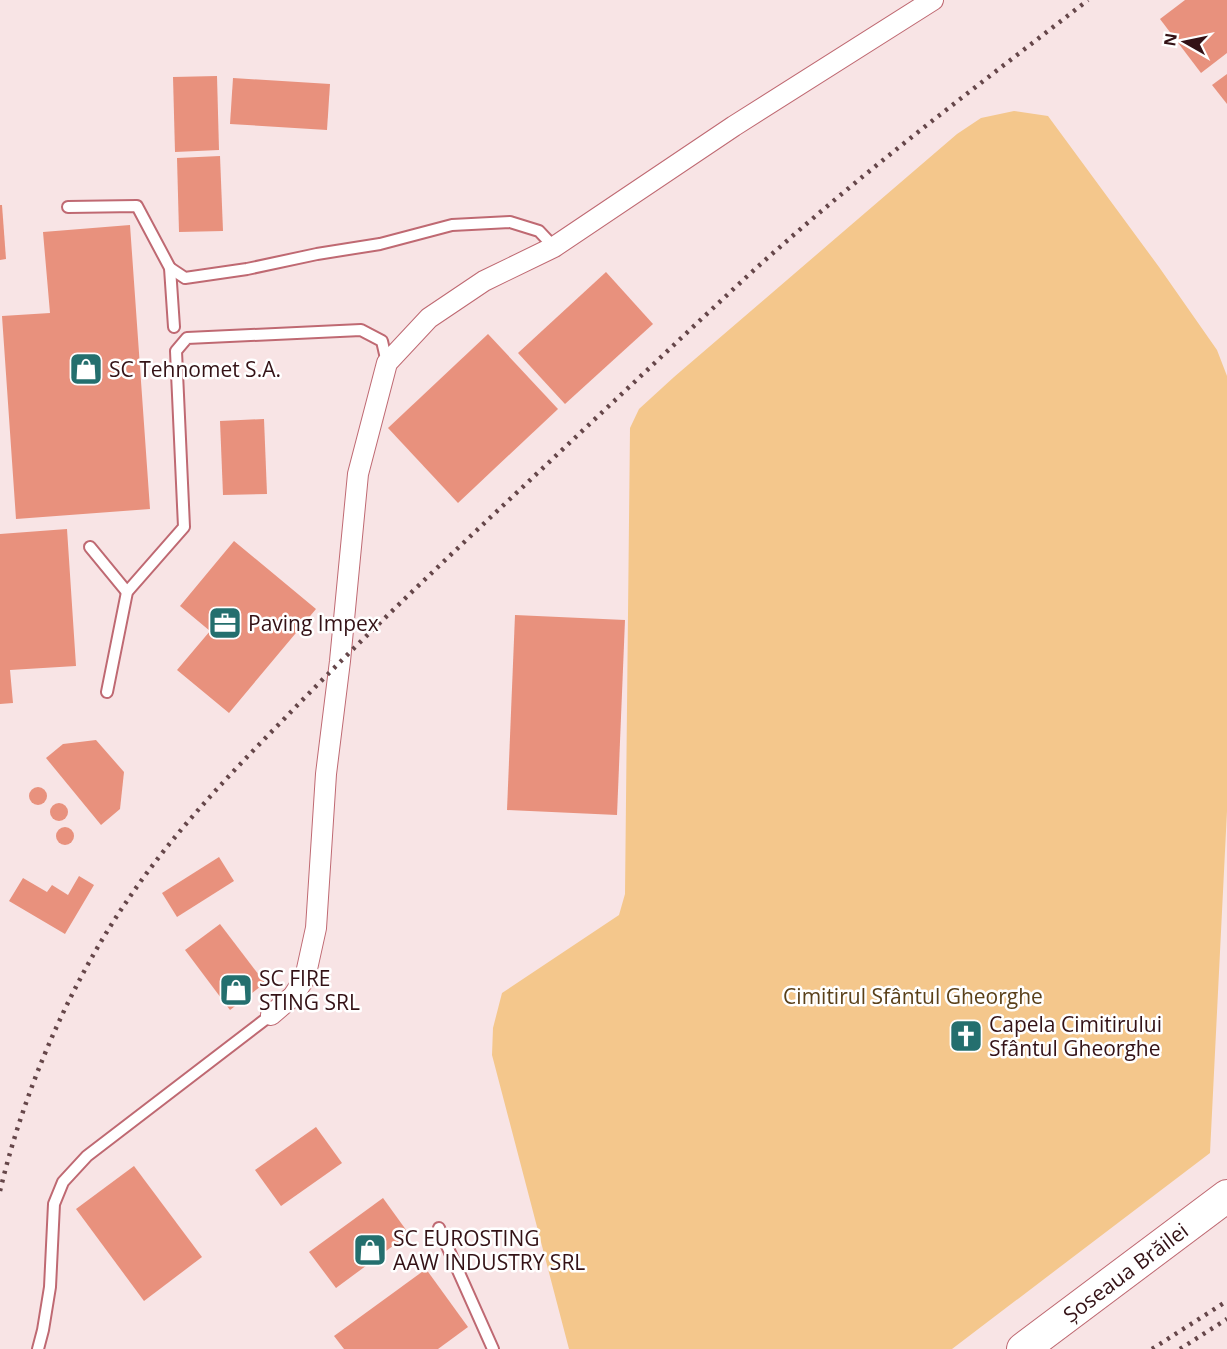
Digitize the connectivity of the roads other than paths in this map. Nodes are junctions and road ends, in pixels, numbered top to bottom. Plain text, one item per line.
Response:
1 (933, 0) edge
2 (68, 207) dead end
3 (554, 248) junction
4 (170, 268) junction
5 (185, 278) junction
6 (172, 298) junction
7 (174, 327) junction
8 (187, 338) junction
9 (176, 351) junction
10 (387, 363) junction
11 (90, 547) dead end
12 (127, 591) junction
13 (107, 692) dead end
14 (271, 1015) joint
15 (1227, 1196) edge
16 (439, 1228) dead end
17 (38, 1349) edge
18 (493, 1349) edge
19 (1023, 1349) edge

1 - 3 street
2 - 4 lane
3 - 5 lane
3 - 10 street
4 - 5 lane
4 - 6 lane
5 - 6 lane
6 - 7 lane
7 - 8 lane
7 - 9 lane
8 - 9 lane
8 - 10 lane
9 - 12 lane
10 - 14 street
11 - 12 lane
12 - 13 lane
14 - 17 lane
15 - 19 main road, Șoseaua Brăilei
16 - 18 lane

